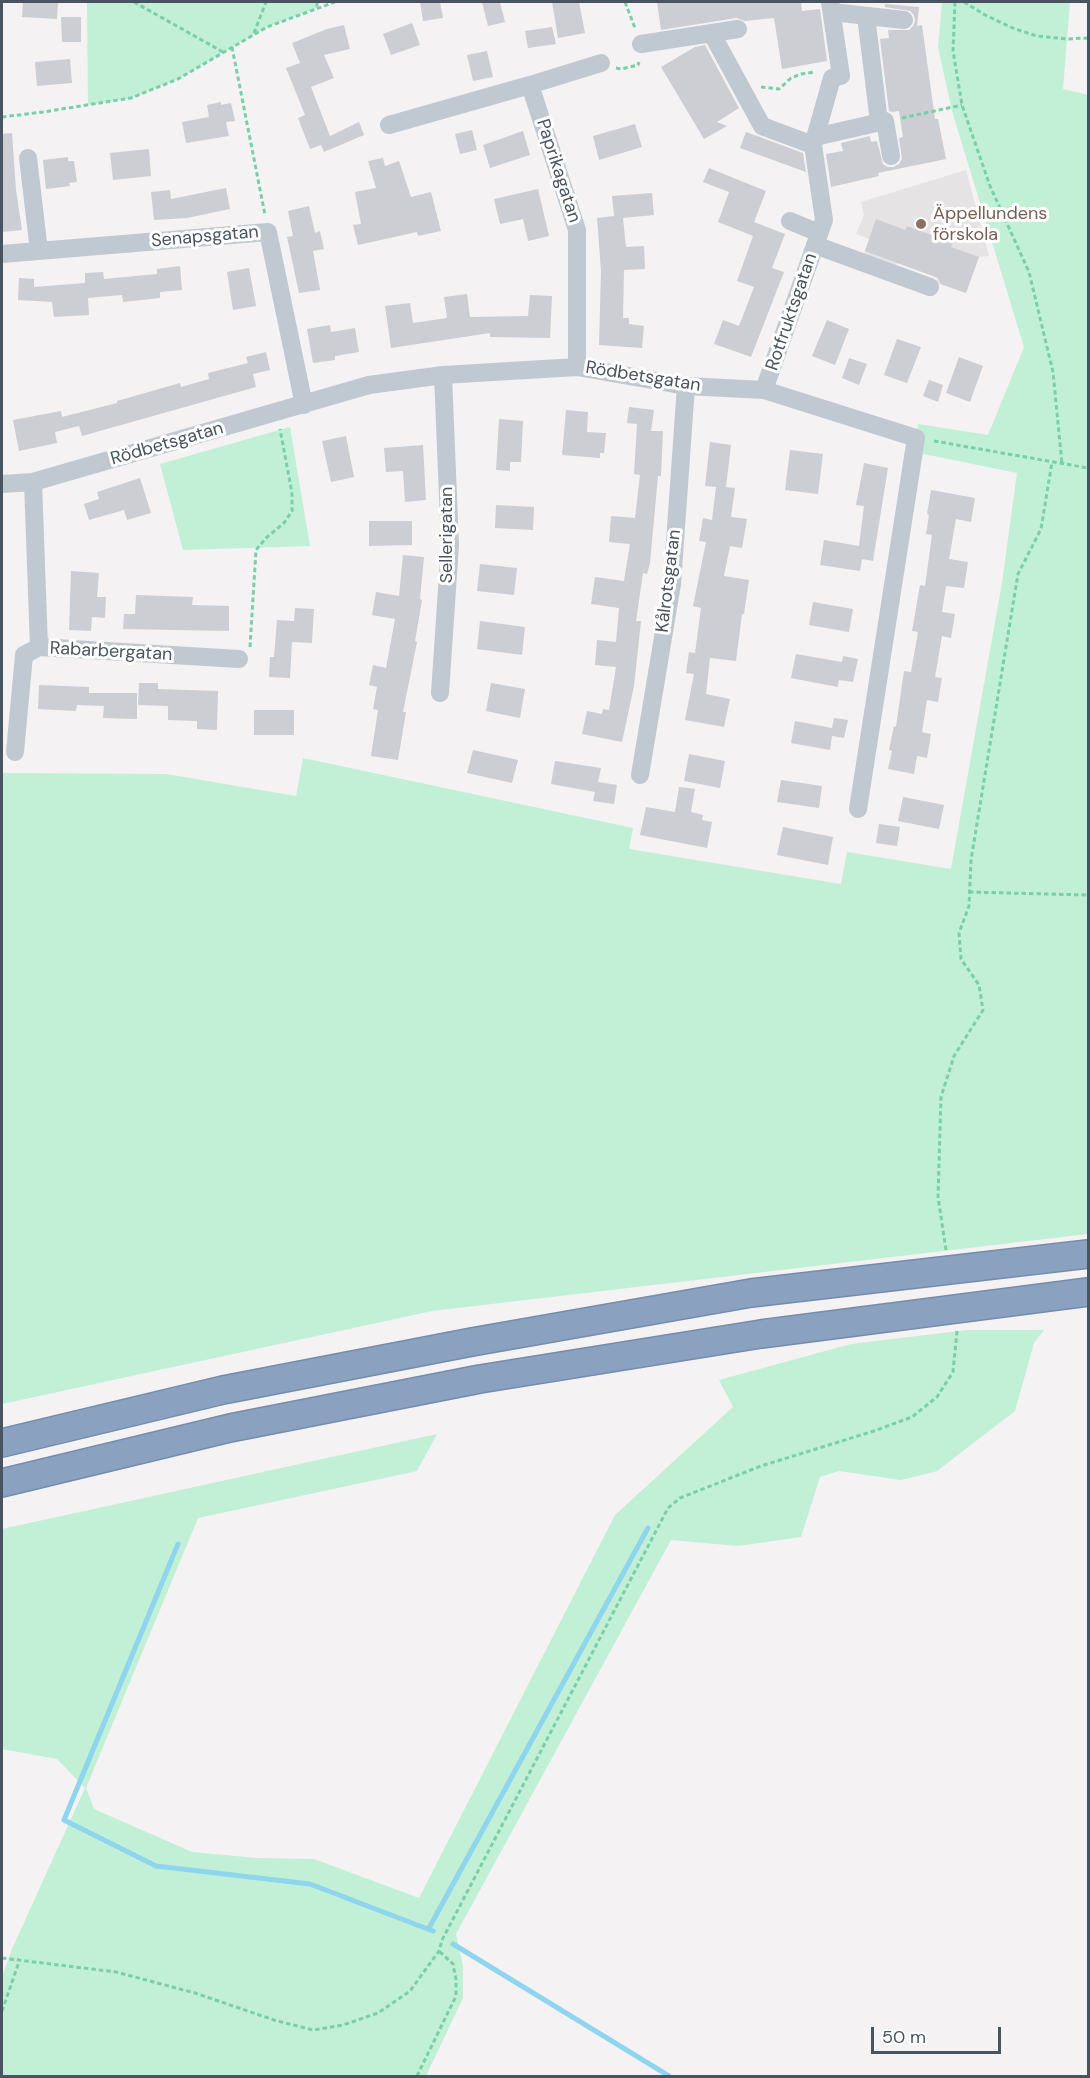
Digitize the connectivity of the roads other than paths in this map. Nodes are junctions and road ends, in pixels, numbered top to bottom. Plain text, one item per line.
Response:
1 (831, 7) edge
2 (866, 16) junction
3 (904, 20) dead end
4 (738, 29) dead end
5 (711, 34) junction
6 (641, 44) dead end
7 (601, 63) dead end
8 (873, 72) junction
9 (837, 77) junction
10 (530, 85) junction
11 (882, 122) junction
12 (389, 125) dead end
13 (814, 141) junction
14 (891, 156) dead end
15 (28, 159) dead end
16 (790, 221) dead end
17 (817, 239) junction
18 (39, 251) junction
19 (2, 254) edge
20 (930, 287) dead end
21 (577, 367) junction
22 (443, 375) junction
23 (686, 386) junction
24 (764, 390) junction
25 (304, 405) junction
26 (33, 482) junction
27 (2, 484) edge
28 (39, 647) junction
29 (239, 659) road end
30 (440, 693) dead end
31 (15, 752) dead end
32 (640, 775) dead end
33 (858, 809) dead end
34 (1089, 1254) edge
35 (1089, 1292) edge
36 (2, 1443) edge
37 (2, 1483) edge

1 - 2 street
1 - 9 street
2 - 3 street
2 - 8 street
4 - 5 street
5 - 6 street
5 - 13 street
7 - 10 street
8 - 9 street
8 - 11 street
9 - 13 street
10 - 12 street
10 - 21 street, Paprikagatan
11 - 13 street
11 - 14 street
13 - 17 street, Rotfruktsgatan
15 - 18 street
16 - 17 street
17 - 20 street
17 - 24 street, Rotfruktsgatan
18 - 19 street, Senapsgatan
18 - 25 street, Senapsgatan
21 - 22 street, Rödbetsgatan
21 - 23 street, Rödbetsgatan
22 - 25 street, Rödbetsgatan
22 - 30 street, Sellerigatan
23 - 24 street, Rödbetsgatan
23 - 32 street, Kålrotsgatan
24 - 33 street, Rödbetsgatan
25 - 26 street, Rödbetsgatan
26 - 27 street, Rödbetsgatan
26 - 28 street, Rabarbergatan
28 - 29 street, Rabarbergatan
28 - 31 street
34 - 36 highway
35 - 37 highway

